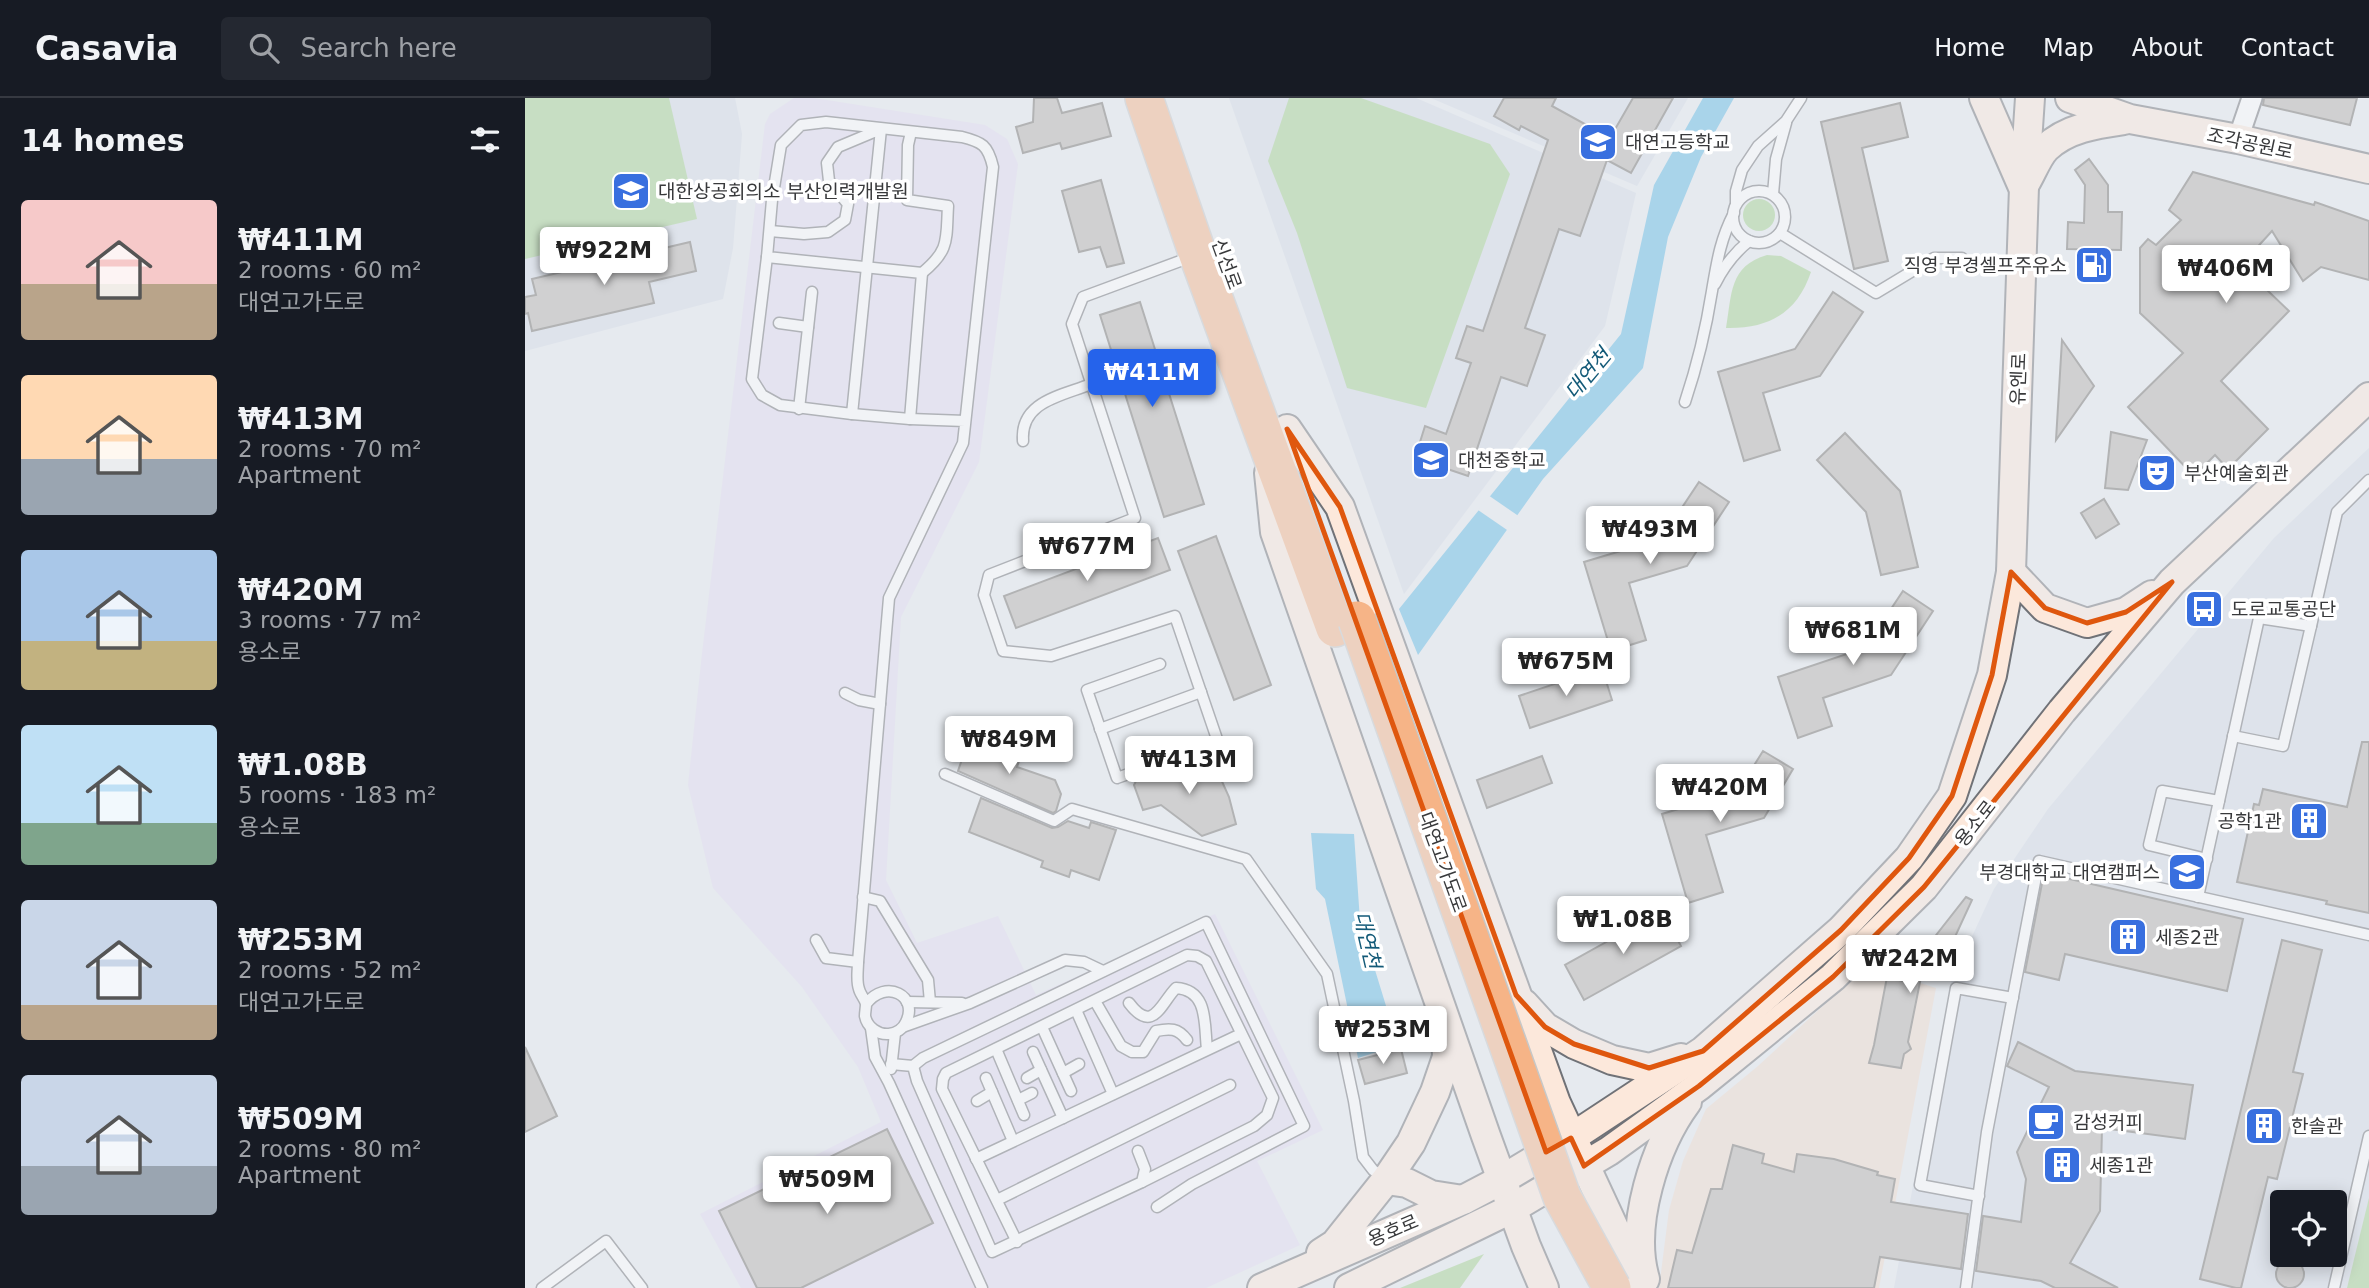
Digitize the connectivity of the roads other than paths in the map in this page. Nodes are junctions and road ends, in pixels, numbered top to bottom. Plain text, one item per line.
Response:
1 (1144, 98) edge
2 (1168, 98) edge
3 (1801, 98) edge
4 (1984, 98) edge
5 (2030, 98) edge
6 (2070, 98) edge
7 (2252, 98) edge
8 (2130, 119) junction
9 (1786, 121) junction
10 (881, 129) junction
11 (911, 132) junction
12 (2238, 139) junction
13 (2369, 169) edge
14 (2024, 187) junction
15 (1773, 194) junction
16 (1735, 209) junction
17 (770, 231) junction
18 (1780, 233) junction
19 (1749, 241) junction
20 (1198, 255) junction
21 (767, 257) junction
22 (1962, 258) dead end
23 (868, 268) junction
24 (922, 273) junction
25 (1712, 290) junction
26 (812, 292) dead end
27 (779, 323) dead end
28 (808, 327) junction
29 (1091, 384) junction
30 (2369, 397) edge
31 (1685, 402) dead end
32 (799, 409) junction
33 (852, 414) junction
34 (909, 419) junction
35 (965, 421) junction
36 (1276, 434) junction
37 (1023, 441) dead end
38 (2369, 480) edge
39 (2011, 572) junction
40 (2172, 582) junction
41 (1346, 624) junction
42 (2311, 626) junction
43 (1160, 664) dead end
44 (1201, 692) junction
45 (845, 693) dead end
46 (880, 704) junction
47 (1100, 729) junction
48 (2233, 736) junction
49 (945, 774) dead end
50 (2219, 801) junction
51 (2207, 859) junction
52 (863, 897) junction
53 (2198, 897) junction
54 (2369, 935) edge
55 (816, 940) dead end
56 (857, 962) junction
57 (1103, 971) junction
58 (1516, 995) junction
59 (2013, 998) junction
60 (1094, 1001) junction
61 (907, 1002) junction
62 (930, 1002) junction
63 (970, 1003) junction
64 (1129, 1003) dead end
65 (866, 1004) junction
66 (1076, 1010) junction
67 (1446, 1017) junction
68 (905, 1026) junction
69 (1042, 1027) junction
70 (871, 1028) junction
71 (895, 1033) junction
72 (1241, 1034) junction
73 (1187, 1040) dead end
74 (996, 1049) junction
75 (1207, 1049) junction
76 (1703, 1051) junction
77 (1033, 1052) dead end
78 (891, 1063) junction
79 (1079, 1064) dead end
80 (913, 1066) junction
81 (1041, 1070) junction
82 (1063, 1073) junction
83 (986, 1078) dead end
84 (1027, 1078) dead end
85 (889, 1083) junction
86 (1230, 1085) dead end
87 (1699, 1086) junction
88 (1071, 1091) dead end
89 (992, 1092) junction
90 (1032, 1093) dead end
91 (1113, 1094) junction
92 (1018, 1100) junction
93 (977, 1101) dead end
94 (1024, 1115) dead end
95 (1062, 1118) junction
96 (2369, 1136) edge
97 (1570, 1138) junction
98 (1013, 1141) junction
99 (1138, 1151) dead end
100 (976, 1159) junction
101 (1584, 1166) junction
102 (1513, 1173) junction
103 (1386, 1180) junction
104 (1142, 1182) junction
105 (1979, 1196) junction
106 (997, 1200) junction
107 (1463, 1200) junction
108 (1523, 1202) junction
109 (1157, 1207) dead end
110 (1017, 1241) junction
111 (1272, 1283) edge
112 (542, 1288) edge
113 (642, 1288) edge
114 (982, 1288) edge
115 (1349, 1288) edge
116 (1544, 1288) edge
117 (1585, 1288) edge
118 (1612, 1288) edge
119 (1642, 1288) edge
120 (1647, 1288) edge
121 (1966, 1288) edge
122 (2334, 1288) edge

1 - 20 highway
2 - 36 highway, 신선로
3 - 9 lane
4 - 14 main road
5 - 14 main road, 유엔로
6 - 8 main road
7 - 12 street
8 - 12 main road, 조각공원로
8 - 14 main road
9 - 15 lane
9 - 16 lane
10 - 11 lane
10 - 17 lane
10 - 17 lane
10 - 23 lane
11 - 24 lane
11 - 35 lane
12 - 13 main road, 조각공원로
14 - 39 main road, 유엔로
15 - 16 lane
15 - 18 lane
16 - 19 lane
16 - 25 lane
17 - 21 lane
18 - 19 lane
18 - 22 lane
19 - 25 lane
20 - 29 lane
20 - 36 highway
21 - 23 lane
21 - 32 lane
23 - 24 lane
23 - 33 lane
24 - 34 lane
25 - 31 lane
26 - 28 lane
27 - 28 lane
28 - 32 lane
29 - 37 lane
29 - 44 lane
30 - 40 main road, 용소로
32 - 33 lane
33 - 34 lane
34 - 35 lane
35 - 46 lane
36 - 41 highway, 대연고가도로
36 - 58 main road
36 - 67 main road
38 - 42 lane
39 - 40 main road
39 - 76 main road, 유엔로
40 - 87 main road, 용소로
41 - 117 highway, 대연고가도로
41 - 118 highway, 대연고가도로, bridge
42 - 48 lane
42 - 48 lane
43 - 47 lane
44 - 47 lane
44 - 47 lane
45 - 46 lane
46 - 52 lane
48 - 50 lane
49 - 103 lane
50 - 51 lane
50 - 51 lane
51 - 53 lane
52 - 56 lane
52 - 62 lane
53 - 54 lane
53 - 59 lane
55 - 56 lane
56 - 65 lane
57 - 63 lane
57 - 80 lane
57 - 109 lane
58 - 76 main road
58 - 97 main road
59 - 105 lane
59 - 105 lane
60 - 66 lane
60 - 72 lane
60 - 73 lane
61 - 62 lane
61 - 65 lane
61 - 68 lane
62 - 63 lane
63 - 68 lane
64 - 75 lane
65 - 70 lane
66 - 69 lane
66 - 91 lane
67 - 102 main road
67 - 103 main road
68 - 71 lane
69 - 74 lane
69 - 82 lane
70 - 71 lane
70 - 85 lane
71 - 78 lane
72 - 75 lane
72 - 104 lane
74 - 92 lane
74 - 100 lane
75 - 91 lane
76 - 97 main road
77 - 81 lane
78 - 80 lane
78 - 85 lane
79 - 82 lane
80 - 110 lane
81 - 84 lane
81 - 95 lane
82 - 88 lane
83 - 89 lane
85 - 114 lane
86 - 106 lane
87 - 101 main road, 용소로
87 - 120 main road
89 - 93 lane
89 - 98 lane
90 - 92 lane
91 - 95 lane
92 - 94 lane
95 - 98 lane
96 - 122 lane
97 - 101 main road
97 - 102 main road
98 - 100 lane
99 - 104 lane
100 - 106 lane
101 - 108 main road, 용소로
101 - 119 main road
102 - 107 main road, 용호로
102 - 108 main road
103 - 107 main road
103 - 111 main road
104 - 110 lane
105 - 121 lane
106 - 110 lane
107 - 111 main road, 용호로
108 - 115 main road, 용호로
108 - 116 main road
112 - 113 lane

